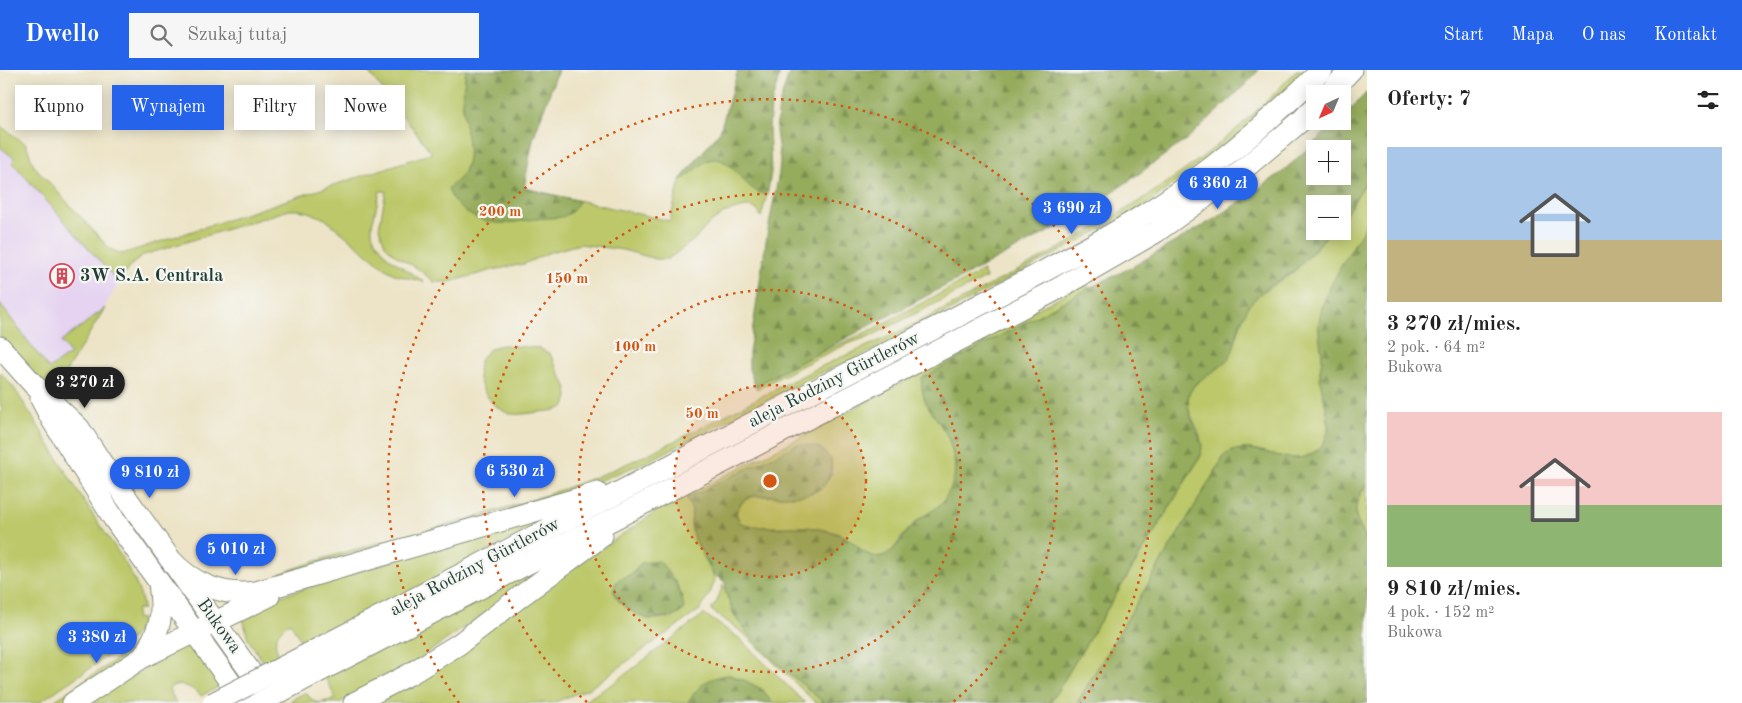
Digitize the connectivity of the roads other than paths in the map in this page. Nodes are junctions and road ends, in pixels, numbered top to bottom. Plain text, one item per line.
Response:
1 (1322, 70) edge
2 (1351, 70) edge
3 (1337, 85) edge
4 (1306, 116) edge
5 (0, 347) edge
6 (34, 386) junction
7 (641, 480) junction
8 (659, 495) junction
9 (169, 558) junction
10 (302, 579) junction
11 (160, 583) junction
12 (216, 622) junction
13 (195, 632) junction
14 (143, 657) junction
15 (357, 702) edge
16 (72, 703) edge
17 (212, 703) edge
18 (245, 703) edge
19 (259, 703) edge
20 (274, 703) edge

1 - 7 main road, aleja Rodziny Gürtlerów
2 - 3 main road
4 - 8 main road, aleja Rodziny Gürtlerów
5 - 6 main road, Bukowa
6 - 9 main road, Bukowa
6 - 11 main road, Bukowa
7 - 10 main road
7 - 17 main road, aleja Rodziny Gürtlerów, bridge
8 - 15 main road
8 - 19 main road, aleja Rodziny Gürtlerów, bridge
9 - 10 main road
9 - 12 main road, Bukowa
10 - 12 main road
11 - 13 main road, Bukowa
11 - 14 main road
12 - 13 main road
12 - 20 main road, Bukowa
13 - 14 main road
13 - 18 main road, Bukowa
14 - 16 main road

